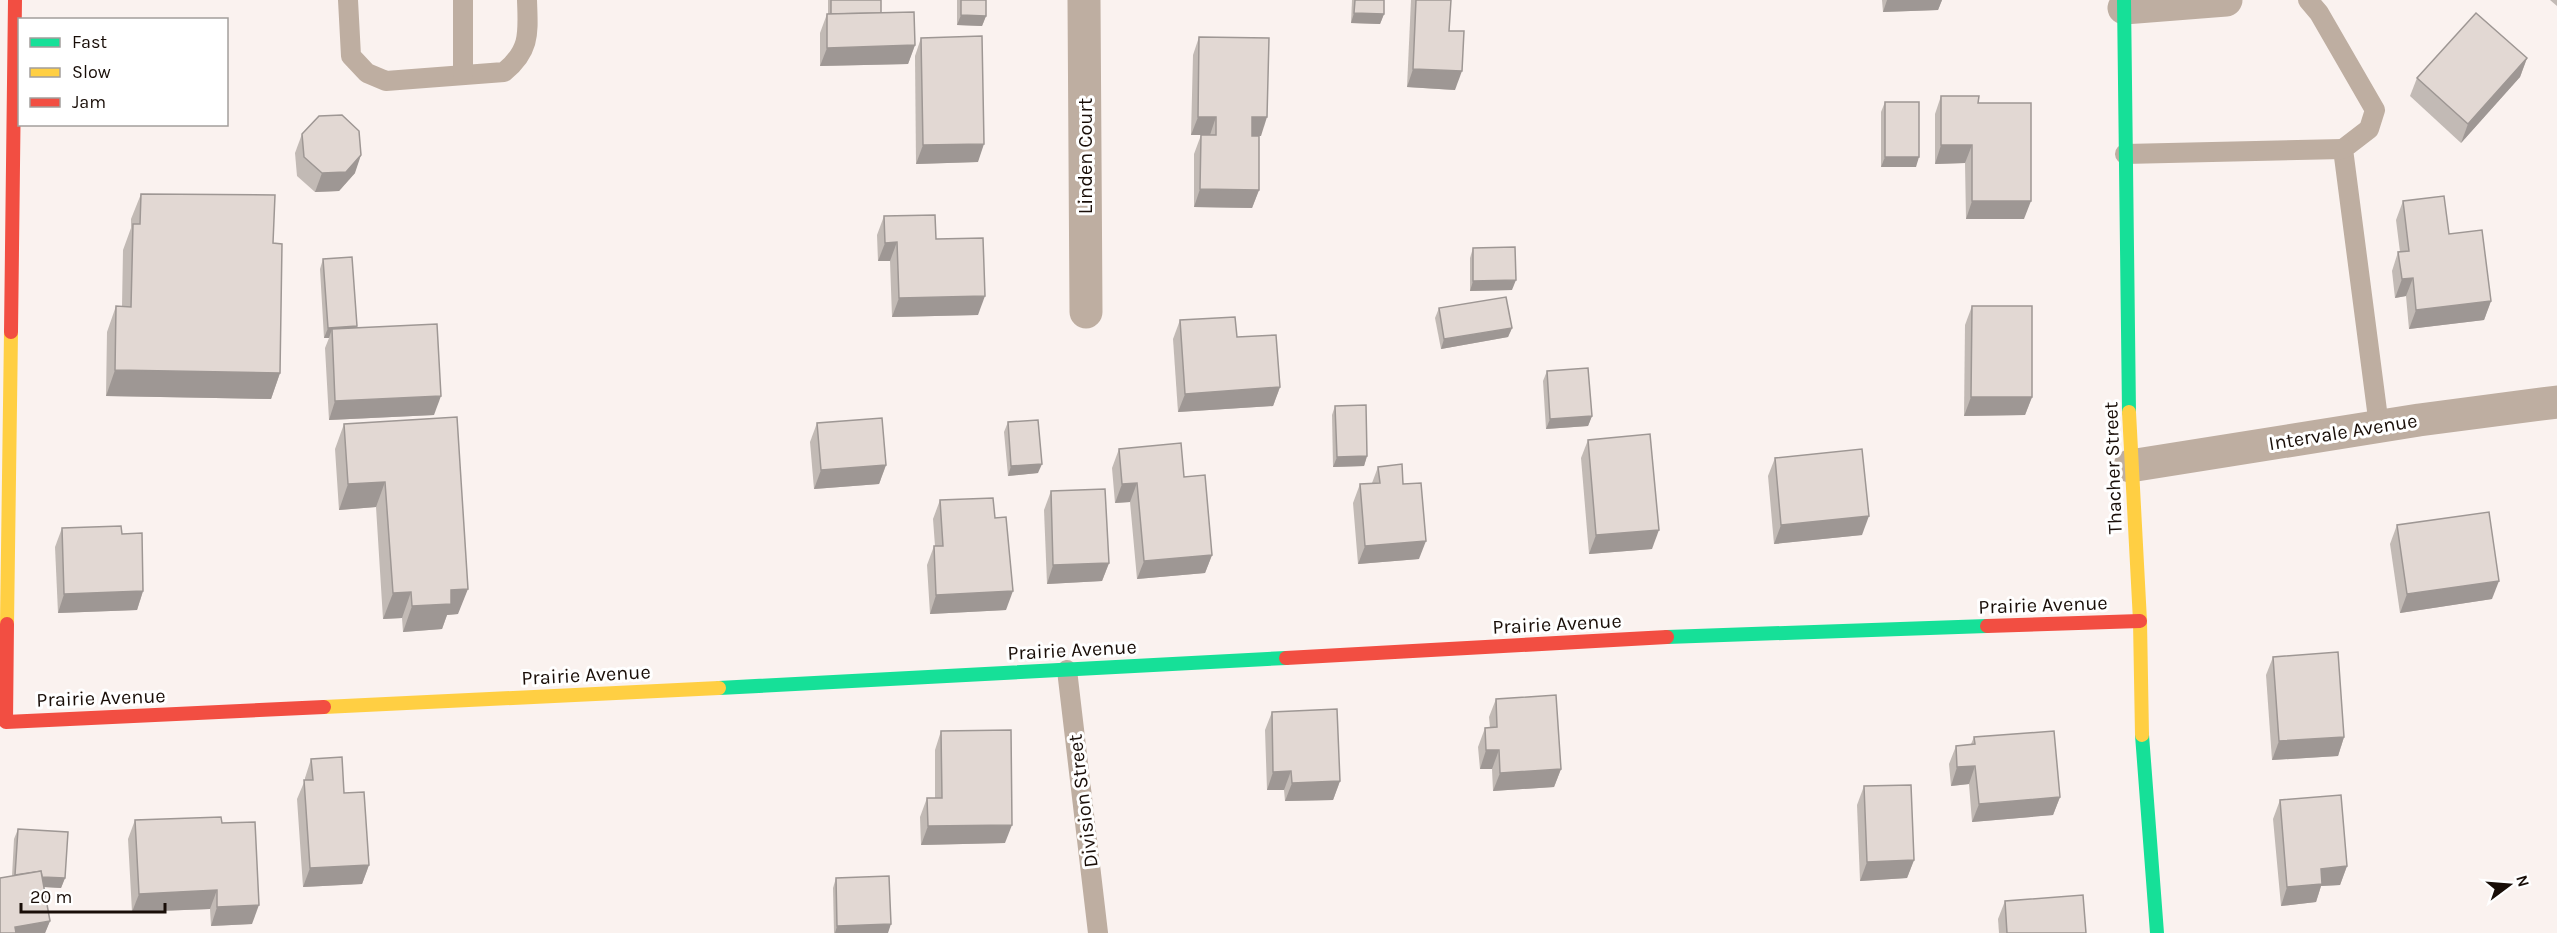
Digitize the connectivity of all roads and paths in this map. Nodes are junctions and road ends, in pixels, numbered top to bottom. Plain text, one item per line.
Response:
1 (15, 0) edge
2 (348, 0) edge
3 (462, 0) edge
4 (527, 0) edge
5 (1084, 0) edge
6 (2226, 0) edge
7 (2307, 0) edge
8 (2124, 4) edge
9 (463, 75) junction
10 (2343, 149) junction
11 (2125, 154) junction
12 (1086, 312) dead end
13 (2557, 402) edge
14 (2379, 426) junction
15 (2130, 466) junction
16 (2140, 621) junction
17 (1067, 670) junction
18 (1098, 933) edge
19 (2157, 933) edge

1 - 17 street, Prairie Avenue
2 - 9 lane
3 - 9 lane
4 - 9 lane
5 - 12 street, Linden Court
6 - 8 street
7 - 10 lane
8 - 11 street, Thacher Street
10 - 11 lane
10 - 14 lane
11 - 15 street, Thacher Street
13 - 14 street, Intervale Avenue
14 - 15 street, Intervale Avenue
15 - 16 street, Thacher Street
16 - 17 street, Prairie Avenue
16 - 19 street, Thacher Street
17 - 18 lane, Division Street

